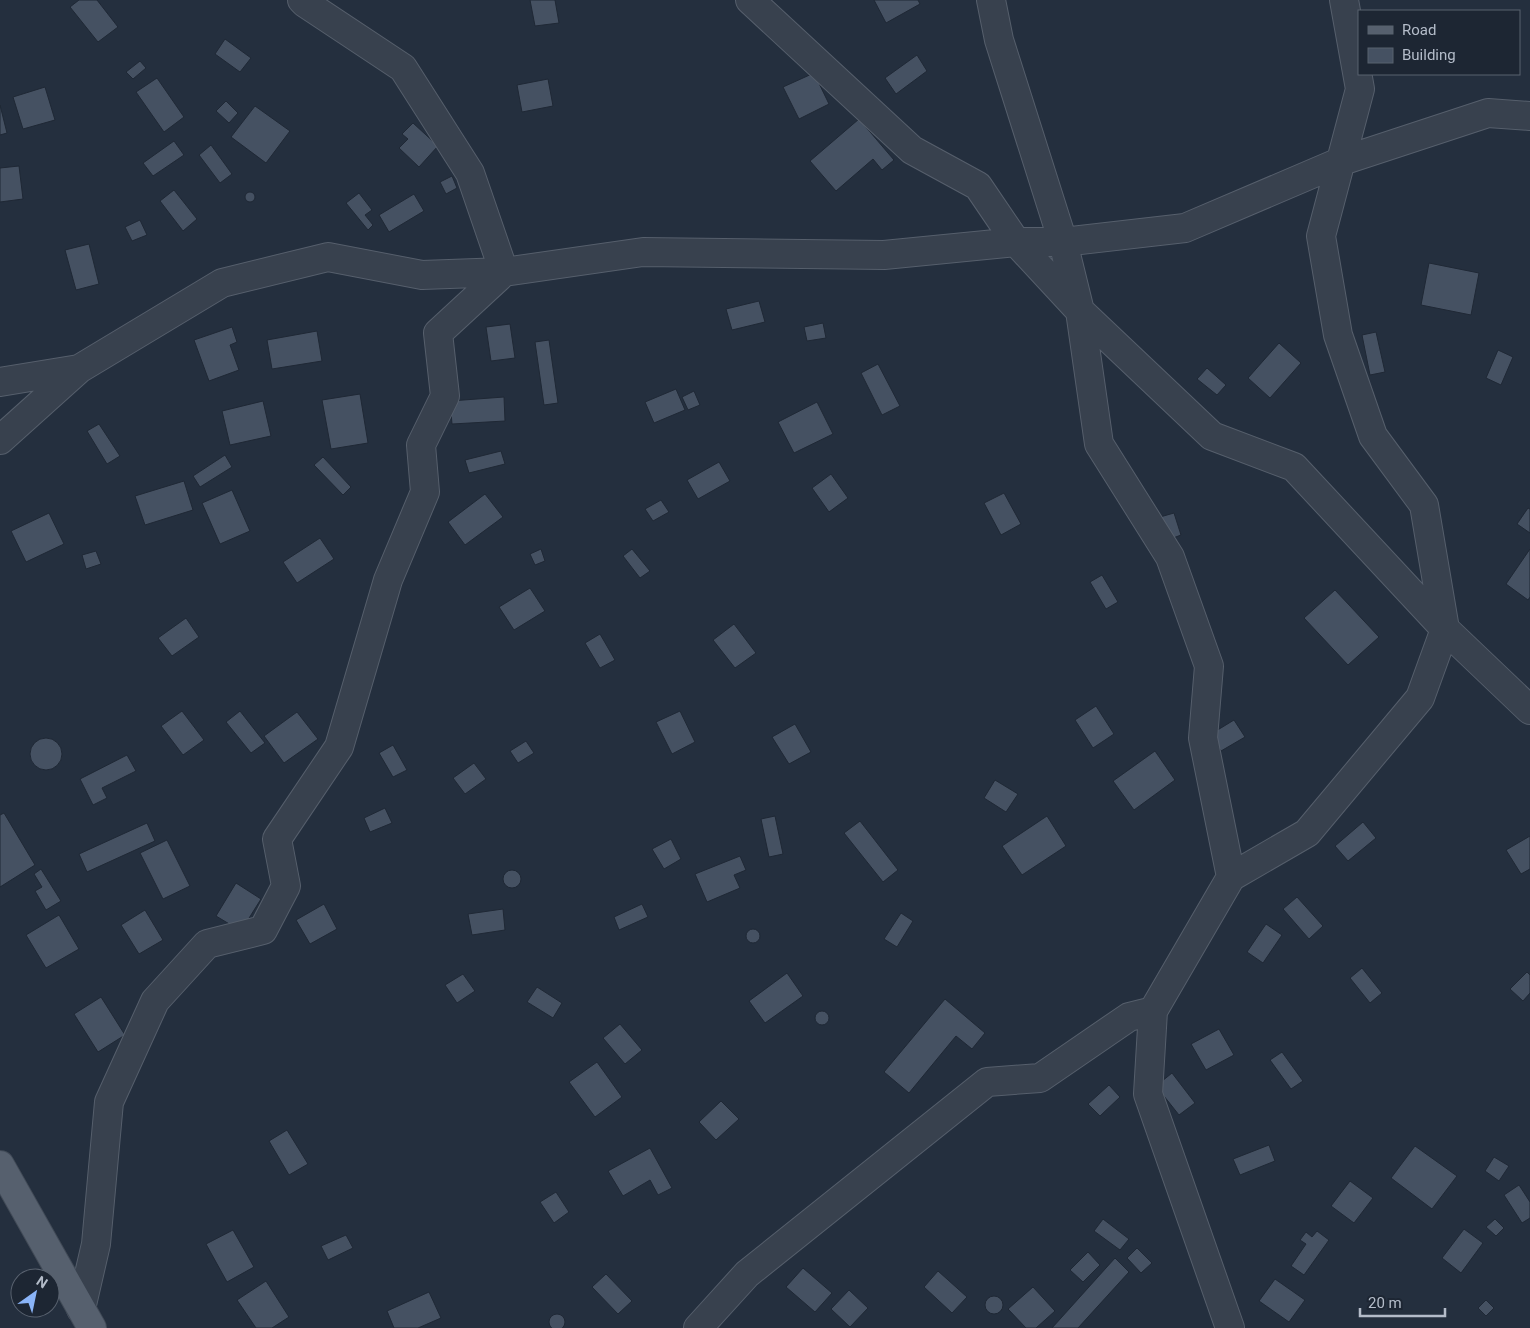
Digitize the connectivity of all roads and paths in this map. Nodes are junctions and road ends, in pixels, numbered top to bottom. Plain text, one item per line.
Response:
1 (302, 0) edge
2 (750, 0) edge
3 (991, 0) edge
4 (1344, 0) edge
5 (1530, 116) edge
6 (1342, 161) junction
7 (1016, 242) junction
8 (1063, 242) junction
9 (504, 272) junction
10 (1080, 311) junction
11 (79, 369) junction
12 (0, 382) edge
13 (0, 440) edge
14 (1445, 629) junction
15 (1530, 710) edge
16 (1231, 878) junction
17 (1153, 1011) junction
18 (0, 1165) edge
19 (86, 1318) edge
20 (698, 1328) edge
21 (1230, 1328) edge

1 - 9 street
2 - 7 street
3 - 8 street
4 - 6 street
5 - 6 street
6 - 8 street
6 - 14 street
7 - 8 street
7 - 9 street
7 - 10 street
8 - 10 street
9 - 11 street
9 - 19 street
10 - 14 street
10 - 16 street
11 - 12 street
11 - 13 street
14 - 15 street
14 - 16 street
16 - 17 street
17 - 20 street
17 - 21 street
18 - 19 main road

